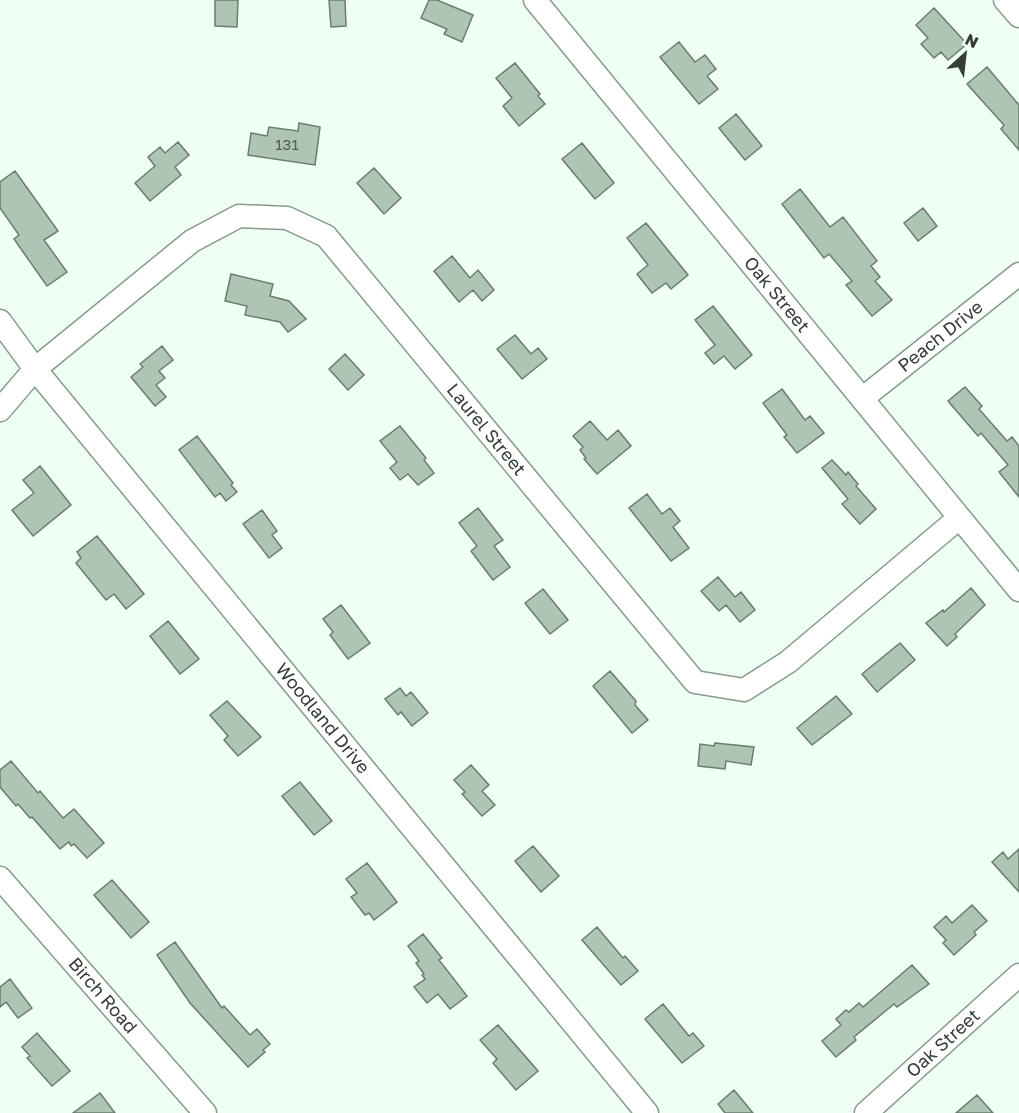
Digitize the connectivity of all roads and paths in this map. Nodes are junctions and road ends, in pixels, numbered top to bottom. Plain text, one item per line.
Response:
1 (535, 0) edge
2 (1005, 0) edge
3 (1019, 16) edge
4 (1019, 274) edge
5 (0, 321) edge
6 (34, 369) junction
7 (862, 398) junction
8 (0, 410) edge
9 (959, 518) junction
10 (1019, 590) edge
11 (0, 878) edge
12 (1019, 975) edge
13 (205, 1113) edge
14 (647, 1113) edge
15 (866, 1113) edge

1 - 7 street, Oak Street
2 - 3 street
4 - 7 street, Peach Drive
5 - 6 street, Woodland Drive
6 - 8 street, Laurel Street
6 - 9 street, Laurel Street
6 - 14 street, Woodland Drive
7 - 9 street, Oak Street
9 - 10 street, Oak Street
11 - 13 street, Birch Road
12 - 15 street, Oak Street

